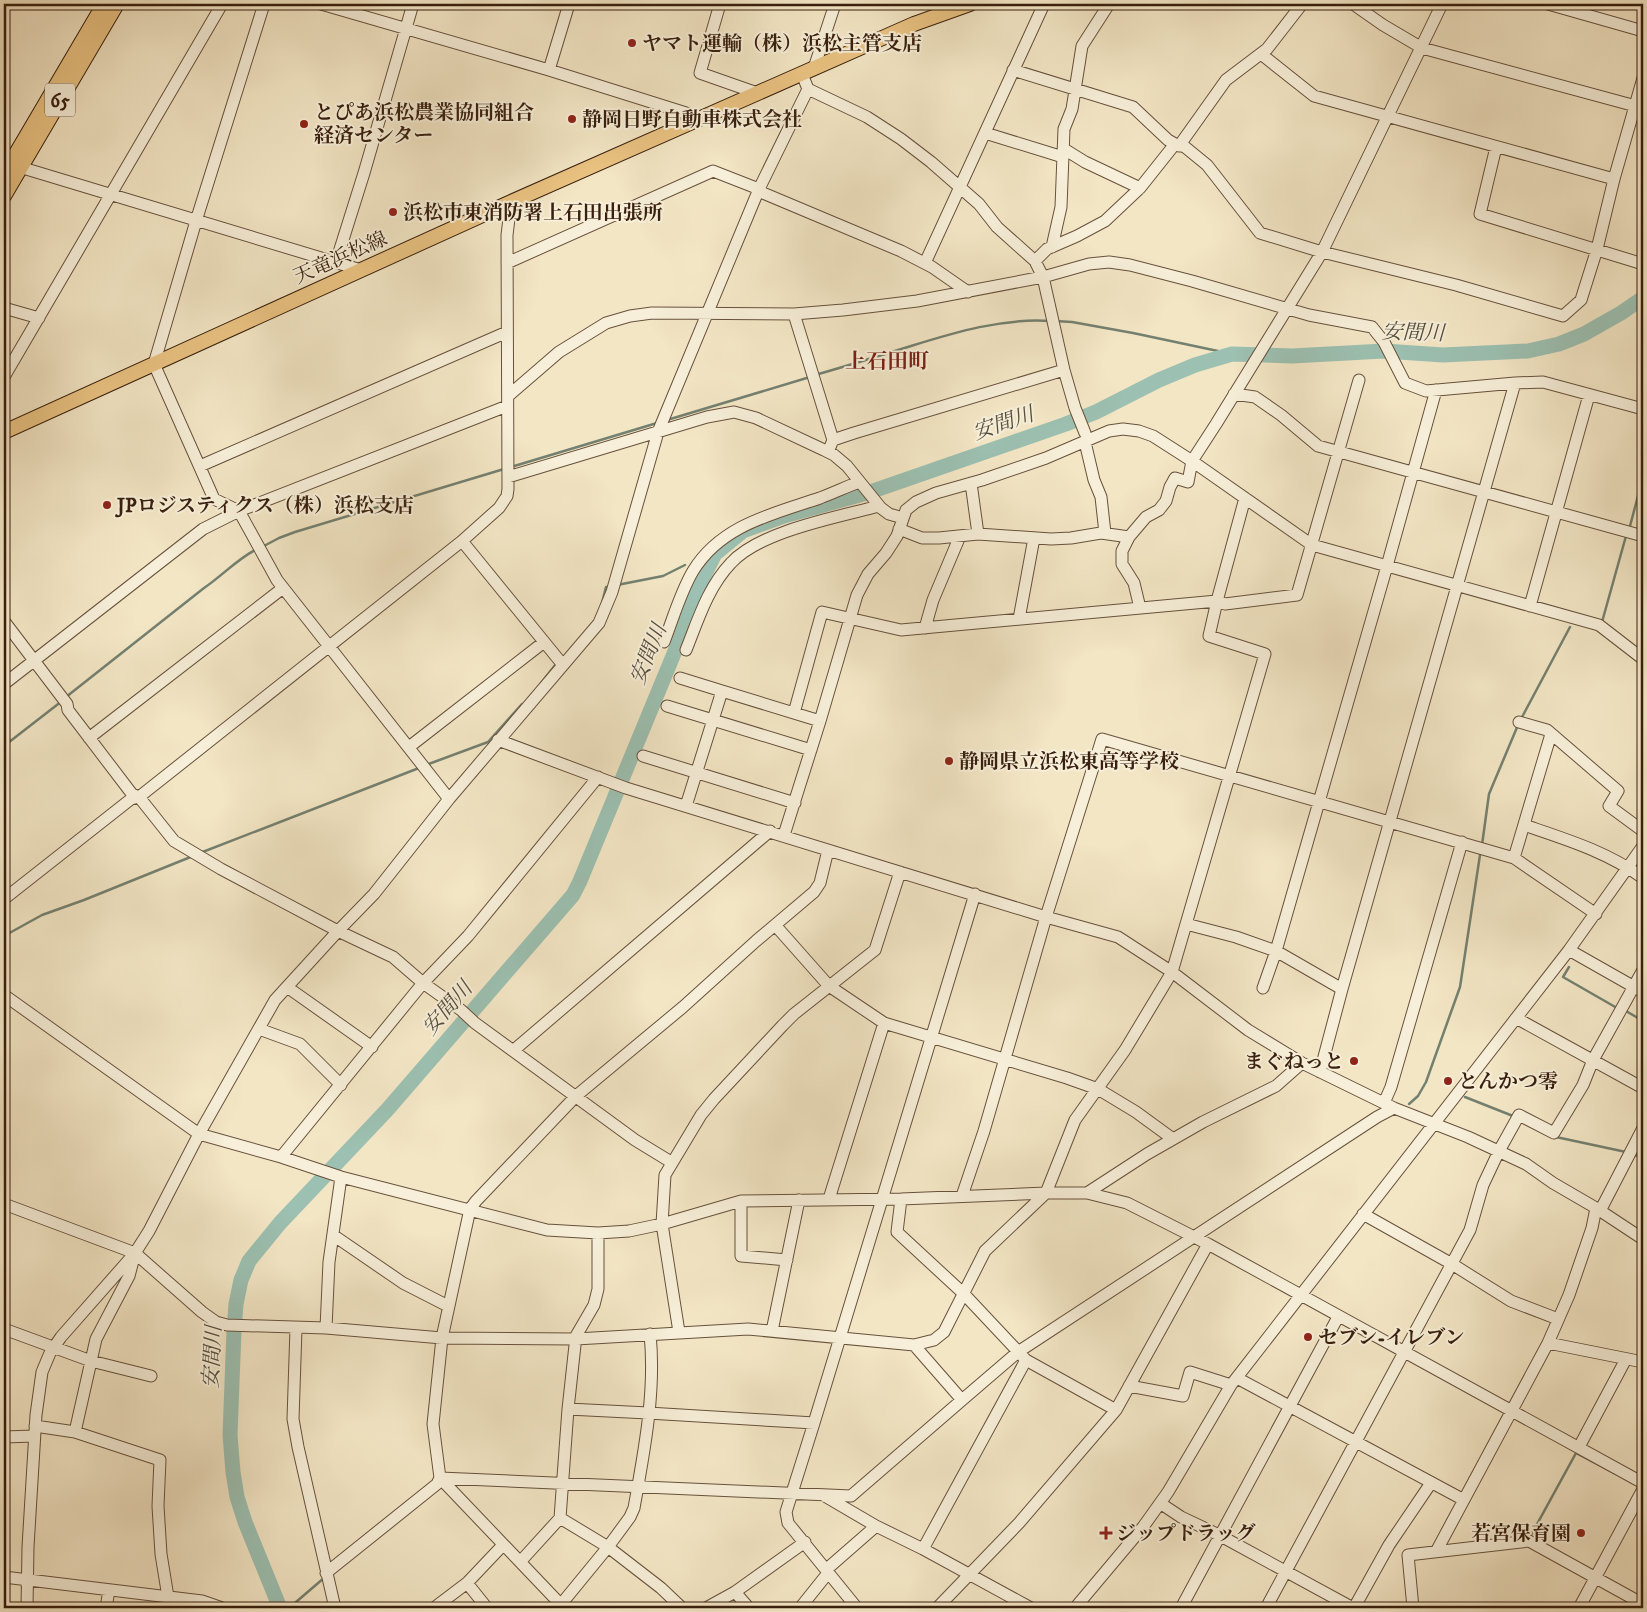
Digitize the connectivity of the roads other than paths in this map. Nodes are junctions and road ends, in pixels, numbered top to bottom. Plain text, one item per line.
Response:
1 (104, 4) edge
2 (117, 4) edge
3 (222, 4) edge
4 (264, 4) edge
5 (321, 4) edge
6 (413, 4) edge
7 (569, 4) edge
8 (720, 4) edge
9 (835, 4) edge
10 (970, 4) edge
11 (1044, 4) edge
12 (1109, 4) edge
13 (1302, 4) edge
14 (1353, 4) edge
15 (1442, 4) edge
16 (1548, 4) edge
17 (406, 28) junction
18 (1643, 30) edge
19 (1422, 48) junction
20 (1261, 54) junction
21 (549, 70) junction
22 (1012, 70) junction
23 (808, 71) junction
24 (1643, 78) edge
25 (808, 89) junction
26 (1076, 89) junction
27 (757, 93) junction
28 (1639, 107) edge
29 (1388, 116) junction
30 (702, 118) junction
31 (985, 133) junction
32 (1177, 145) junction
33 (1496, 147) junction
34 (1063, 153) junction
35 (9, 167) edge
36 (1614, 178) junction
37 (961, 188) junction
38 (1140, 188) junction
39 (759, 189) junction
40 (110, 195) junction
41 (4, 196) edge
42 (511, 202) junction
43 (196, 221) junction
44 (1052, 247) junction
45 (1597, 249) junction
46 (1322, 252) junction
47 (1035, 261) junction
48 (336, 262) junction
49 (507, 263) junction
50 (925, 264) junction
51 (1643, 264) edge
52 (361, 270) junction
53 (1043, 277) junction
54 (968, 292) junction
55 (4, 308) edge
56 (1288, 309) junction
57 (707, 314) junction
58 (794, 314) junction
59 (39, 318) junction
60 (507, 332) junction
61 (154, 364) junction
62 (1064, 370) junction
63 (4, 377) edge
64 (1359, 380) dead end
65 (1515, 383) junction
66 (1436, 390) junction
67 (1234, 394) junction
68 (1589, 395) junction
69 (508, 401) junction
70 (1643, 410) edge
71 (659, 430) junction
72 (4, 432) edge
73 (1085, 435) junction
74 (833, 440) junction
75 (1338, 451) junction
76 (828, 452) junction
77 (1192, 460) junction
78 (200, 466) junction
79 (508, 471) junction
80 (1413, 471) junction
81 (859, 482) junction
82 (971, 483) junction
83 (1484, 491) junction
84 (1245, 498) junction
85 (879, 506) junction
86 (239, 511) junction
87 (1556, 511) junction
88 (901, 524) junction
89 (1105, 533) junction
90 (978, 534) junction
91 (960, 536) junction
92 (1643, 536) edge
93 (1128, 537) junction
94 (1034, 538) junction
95 (462, 541) junction
96 (1312, 545) junction
97 (1387, 566) junction
98 (1458, 586) junction
99 (282, 588) junction
100 (1217, 601) junction
101 (1530, 606) junction
102 (1140, 608) junction
103 (850, 619) junction
104 (1019, 619) junction
105 (4, 621) edge
106 (925, 628) junction
107 (544, 642) junction
108 (664, 642) dead end
109 (330, 647) junction
110 (686, 650) dead end
111 (1643, 659) edge
112 (33, 660) junction
113 (563, 665) junction
114 (680, 678) dead end
115 (4, 684) edge
116 (722, 691) junction
117 (667, 706) dead end
118 (794, 713) junction
119 (713, 720) junction
120 (820, 721) junction
121 (1519, 722) dead end
122 (1551, 734) junction
123 (90, 738) junction
124 (498, 740) junction
125 (409, 747) junction
126 (811, 750) junction
127 (643, 756) dead end
128 (696, 772) junction
129 (1230, 775) junction
130 (603, 779) junction
131 (139, 797) junction
132 (449, 799) junction
133 (1319, 801) junction
134 (794, 803) junction
135 (686, 806) junction
136 (1390, 821) junction
137 (1524, 825) junction
138 (1643, 831) edge
139 (770, 832) junction
140 (784, 835) junction
141 (1462, 842) junction
142 (1643, 846) edge
143 (828, 850) junction
144 (1514, 858) junction
145 (1628, 869) junction
146 (900, 872) junction
147 (1643, 878) edge
148 (975, 894) junction
149 (4, 899) edge
150 (1596, 914) junction
151 (1046, 917) junction
152 (1186, 924) junction
153 (775, 925) junction
154 (338, 931) junction
155 (1569, 950) junction
156 (1276, 951) junction
157 (1643, 970) edge
158 (1172, 972) junction
159 (423, 983) junction
160 (829, 986) junction
161 (287, 987) junction
162 (1263, 988) dead end
163 (1342, 989) junction
164 (1638, 989) edge
165 (4, 995) edge
166 (1516, 1018) junction
167 (884, 1023) junction
168 (259, 1029) junction
169 (931, 1037) junction
170 (372, 1047) junction
171 (514, 1050) junction
172 (1003, 1059) junction
173 (1594, 1060) junction
174 (1302, 1063) junction
175 (1320, 1072) junction
176 (341, 1085) junction
177 (1643, 1088) edge
178 (1098, 1089) junction
179 (576, 1096) junction
180 (1389, 1105) junction
181 (1433, 1123) junction
182 (1643, 1128) edge
183 (199, 1134) junction
184 (1173, 1139) junction
185 (1499, 1151) junction
186 (281, 1157) junction
187 (671, 1162) junction
188 (341, 1177) junction
189 (1046, 1193) junction
190 (1087, 1193) junction
191 (962, 1196) junction
192 (882, 1198) junction
193 (829, 1199) junction
194 (901, 1199) junction
195 (799, 1200) junction
196 (741, 1201) junction
197 (4, 1204) edge
198 (470, 1209) junction
199 (1598, 1209) junction
200 (1363, 1214) junction
201 (662, 1224) junction
202 (598, 1233) junction
203 (333, 1236) junction
204 (1194, 1238) junction
205 (1643, 1240) edge
206 (1208, 1244) junction
207 (136, 1253) junction
208 (787, 1260) junction
209 (1452, 1264) junction
210 (964, 1294) junction
211 (1299, 1296) junction
212 (448, 1306) junction
213 (1338, 1317) junction
214 (1558, 1319) junction
215 (296, 1328) junction
216 (326, 1328) junction
217 (4, 1329) edge
218 (772, 1331) junction
219 (679, 1332) junction
220 (650, 1334) junction
221 (840, 1337) junction
222 (442, 1338) junction
223 (576, 1339) junction
224 (1548, 1343) junction
225 (914, 1345) junction
226 (54, 1347) junction
227 (1404, 1353) junction
228 (1022, 1356) junction
229 (1626, 1359) junction
230 (91, 1361) junction
231 (1643, 1362) edge
232 (152, 1376) dead end
233 (1234, 1381) junction
234 (1129, 1386) junction
235 (962, 1400) junction
236 (1290, 1407) junction
237 (568, 1409) junction
238 (1116, 1410) junction
239 (1512, 1412) junction
240 (648, 1413) junction
241 (814, 1424) junction
242 (35, 1431) junction
243 (75, 1432) junction
244 (4, 1437) edge
245 (1356, 1442) junction
246 (1579, 1447) junction
247 (440, 1478) junction
248 (1431, 1483) junction
249 (1643, 1483) edge
250 (563, 1485) junction
251 (638, 1487) junction
252 (1643, 1489) edge
253 (792, 1492) junction
254 (822, 1494) junction
255 (1464, 1500) junction
256 (1160, 1503) junction
257 (560, 1518) junction
258 (876, 1526) junction
259 (1220, 1536) junction
260 (805, 1542) junction
261 (503, 1545) junction
262 (1389, 1545) junction
263 (608, 1547) junction
264 (922, 1549) junction
265 (1436, 1550) junction
266 (1408, 1555) junction
267 (520, 1562) junction
268 (1286, 1572) junction
269 (828, 1573) junction
270 (327, 1574) junction
271 (969, 1576) junction
272 (1595, 1577) junction
273 (4, 1578) edge
274 (28, 1580) junction
275 (467, 1582) junction
276 (109, 1590) junction
277 (735, 1592) junction
278 (171, 1601) edge
279 (1643, 1604) edge
280 (561, 1607) edge
281 (28, 1608) edge
282 (106, 1608) edge
283 (221, 1608) edge
284 (335, 1608) edge
285 (434, 1608) edge
286 (487, 1608) edge
287 (682, 1608) edge
288 (706, 1608) edge
289 (749, 1608) edge
290 (800, 1608) edge
291 (857, 1608) edge
292 (937, 1608) edge
293 (1030, 1608) edge
294 (1075, 1608) edge
295 (1181, 1608) edge
296 (1266, 1608) edge
297 (1353, 1608) edge
298 (1413, 1608) edge
299 (1579, 1608) edge

1 - 35 main road, 65
2 - 35 main road, 65
3 - 40 street
4 - 43 street
5 - 17 street
6 - 17 street
7 - 21 street
8 - 27 street
9 - 23 street
10 - 23 main road, 天竜浜松線
11 - 22 street
12 - 26 street
13 - 20 street
14 - 19 street
15 - 19 street
16 - 18 street
17 - 21 street
17 - 48 street
19 - 28 street
19 - 29 street
20 - 29 street
20 - 32 street
21 - 30 street
22 - 26 street
22 - 31 street
23 - 25 street
23 - 27 main road, 天竜浜松線
24 - 28 street
25 - 37 street
25 - 39 street
26 - 32 street
26 - 34 street
27 - 30 main road, 天竜浜松線
28 - 36 street
29 - 33 street
29 - 46 street
30 - 42 main road, 天竜浜松線
31 - 34 street
31 - 37 street
32 - 38 street
32 - 46 street
33 - 36 street
33 - 45 street
34 - 38 street
34 - 44 street
35 - 40 street
35 - 41 main road, 65
36 - 45 street
37 - 47 street
37 - 50 street
38 - 44 street
39 - 49 street
39 - 50 street
39 - 57 street
40 - 43 street
40 - 59 street
42 - 49 street
42 - 52 main road, 天竜浜松線
43 - 48 street
43 - 61 street
44 - 47 street
45 - 46 street
45 - 51 street
46 - 56 street
47 - 53 street
48 - 52 street
49 - 60 street
50 - 54 street
52 - 61 main road, 天竜浜松線
53 - 54 street
53 - 56 street
53 - 62 street
54 - 58 street
55 - 59 street
56 - 66 street
56 - 67 street
57 - 58 street
57 - 69 street
57 - 71 street
58 - 74 street
59 - 63 street
60 - 69 street
60 - 78 street
61 - 72 main road, 天竜浜松線
61 - 78 street
62 - 73 street
62 - 74 street
64 - 75 street
65 - 66 street
65 - 68 street
65 - 83 street
66 - 80 street
67 - 75 street
67 - 77 street
68 - 70 street
68 - 87 street
69 - 79 street
69 - 86 street
71 - 76 street
71 - 79 street
71 - 113 street
73 - 77 street
73 - 82 street
73 - 89 street
74 - 76 street
75 - 80 street
75 - 96 street
76 - 81 street
77 - 84 street
77 - 93 street
78 - 86 street
79 - 95 street
80 - 83 street
80 - 97 street
81 - 85 street
81 - 108 street
82 - 88 street
82 - 90 street
83 - 87 street
83 - 98 street
84 - 96 street
84 - 100 street
85 - 88 street
85 - 110 street
86 - 99 street
86 - 112 street
87 - 92 street
87 - 101 street
88 - 91 street
88 - 103 street
89 - 93 street
89 - 94 street
90 - 91 street
90 - 94 street
91 - 106 street
93 - 102 street
94 - 104 street
95 - 107 street
95 - 109 street
96 - 97 street
96 - 100 street
97 - 98 street
97 - 133 street
98 - 101 street
98 - 136 street
99 - 109 street
99 - 123 street
100 - 102 street
100 - 129 street
101 - 111 street
102 - 104 street
103 - 106 street
103 - 118 street
103 - 120 street
104 - 106 street
105 - 112 street
107 - 113 street
107 - 125 street
109 - 125 street
109 - 131 street
112 - 115 street
112 - 123 street
113 - 124 street
114 - 116 street
116 - 118 street
116 - 119 street
117 - 119 street
118 - 120 street
119 - 126 street
119 - 128 street
120 - 126 street
121 - 122 street
122 - 137 street
122 - 138 street
123 - 131 street
124 - 130 street
124 - 132 street
125 - 132 street
126 - 134 street
127 - 128 street
128 - 134 street
128 - 135 street
129 - 133 street
129 - 151 street
129 - 152 street
130 - 135 street
130 - 159 street
131 - 149 street
131 - 154 street
132 - 154 street
133 - 136 street
133 - 156 street
134 - 140 street
135 - 139 street
136 - 141 street
136 - 163 street
137 - 144 street
137 - 145 street
139 - 140 street
139 - 171 street
140 - 143 street
141 - 144 street
141 - 180 street
142 - 145 street
143 - 146 street
143 - 153 street
144 - 150 street
145 - 147 street
145 - 150 street
146 - 148 street
146 - 160 street
148 - 151 street
148 - 169 street
150 - 155 street
151 - 158 street
151 - 172 street
152 - 156 street
152 - 158 street
153 - 160 street
153 - 179 street
154 - 159 street
154 - 161 street
155 - 164 street
155 - 166 street
156 - 162 street
156 - 163 street
157 - 164 street
158 - 174 street
158 - 178 street
159 - 170 street
159 - 171 street
160 - 167 street
160 - 187 street
161 - 168 street
161 - 170 street
163 - 175 street
164 - 173 street
165 - 183 street
166 - 173 street
166 - 181 street
167 - 169 street
167 - 193 street
168 - 176 street
168 - 183 street
169 - 172 street
169 - 192 street
170 - 176 street
171 - 179 street
172 - 178 street
172 - 191 street
173 - 177 street
173 - 185 street
174 - 175 street
174 - 184 street
175 - 180 street
176 - 186 street
178 - 184 street
178 - 189 street
179 - 187 street
179 - 198 street
180 - 181 street
180 - 204 street
181 - 185 street
181 - 200 street
182 - 199 street
183 - 186 street
183 - 207 street
184 - 190 street
185 - 199 street
185 - 209 street
186 - 188 street
187 - 201 street
188 - 198 street
188 - 203 street
189 - 190 street
189 - 191 street
189 - 210 street
190 - 204 street
191 - 194 street
192 - 193 street
192 - 194 street
192 - 221 street
193 - 195 street
194 - 210 street
195 - 196 street
195 - 208 street
196 - 201 street
196 - 208 street
197 - 207 street
198 - 202 street
198 - 212 street
199 - 205 street
199 - 214 street
200 - 209 street
200 - 211 street
201 - 202 street
201 - 219 street
202 - 223 street
203 - 212 street
203 - 216 street
204 - 206 street
204 - 228 street
206 - 211 street
206 - 234 street
207 - 215 street
207 - 226 street
207 - 230 street
208 - 218 street
209 - 214 street
209 - 227 street
210 - 225 street
210 - 228 street
211 - 213 street
211 - 233 street
212 - 222 street
213 - 227 street
213 - 236 street
214 - 224 street
215 - 216 street
215 - 270 street
216 - 222 street
217 - 226 street
218 - 219 street
218 - 221 street
219 - 220 street
220 - 223 street
220 - 240 street
221 - 225 street
221 - 241 street
222 - 223 street
222 - 247 street
223 - 237 street
224 - 229 street
224 - 239 street
225 - 235 street
226 - 230 street
226 - 242 street
227 - 239 street
227 - 245 street
228 - 235 street
228 - 238 street
228 - 264 street
229 - 231 street
229 - 246 street
230 - 232 street
230 - 243 street
233 - 234 street
233 - 236 street
233 - 256 street
234 - 238 street
235 - 254 street
236 - 245 street
236 - 259 street
237 - 240 street
237 - 250 street
238 - 271 street
239 - 246 street
239 - 255 street
240 - 241 street
240 - 251 street
241 - 253 street
242 - 243 street
242 - 244 street
242 - 274 street
243 - 278 street
245 - 248 street
245 - 268 street
246 - 249 street
247 - 250 street
247 - 261 street
247 - 270 street
248 - 255 street
248 - 262 street
250 - 251 street
250 - 257 street
251 - 253 street
251 - 263 street
252 - 272 street
253 - 254 street
253 - 260 street
254 - 258 street
255 - 265 street
256 - 259 street
256 - 294 street
257 - 263 street
257 - 267 street
258 - 264 street
258 - 269 street
259 - 268 street
259 - 295 street
260 - 269 street
260 - 277 street
261 - 267 street
261 - 275 street
262 - 266 street
262 - 297 street
263 - 280 street
263 - 287 street
264 - 271 street
265 - 266 street
265 - 272 street
266 - 298 street
267 - 280 street
268 - 296 street
268 - 297 street
269 - 290 street
269 - 291 street
270 - 284 street
271 - 292 street
271 - 293 street
272 - 279 street
272 - 299 street
273 - 274 street
274 - 276 street
274 - 281 street
275 - 285 street
275 - 286 street
276 - 278 street
276 - 282 street
277 - 288 street
277 - 289 street
278 - 283 street

